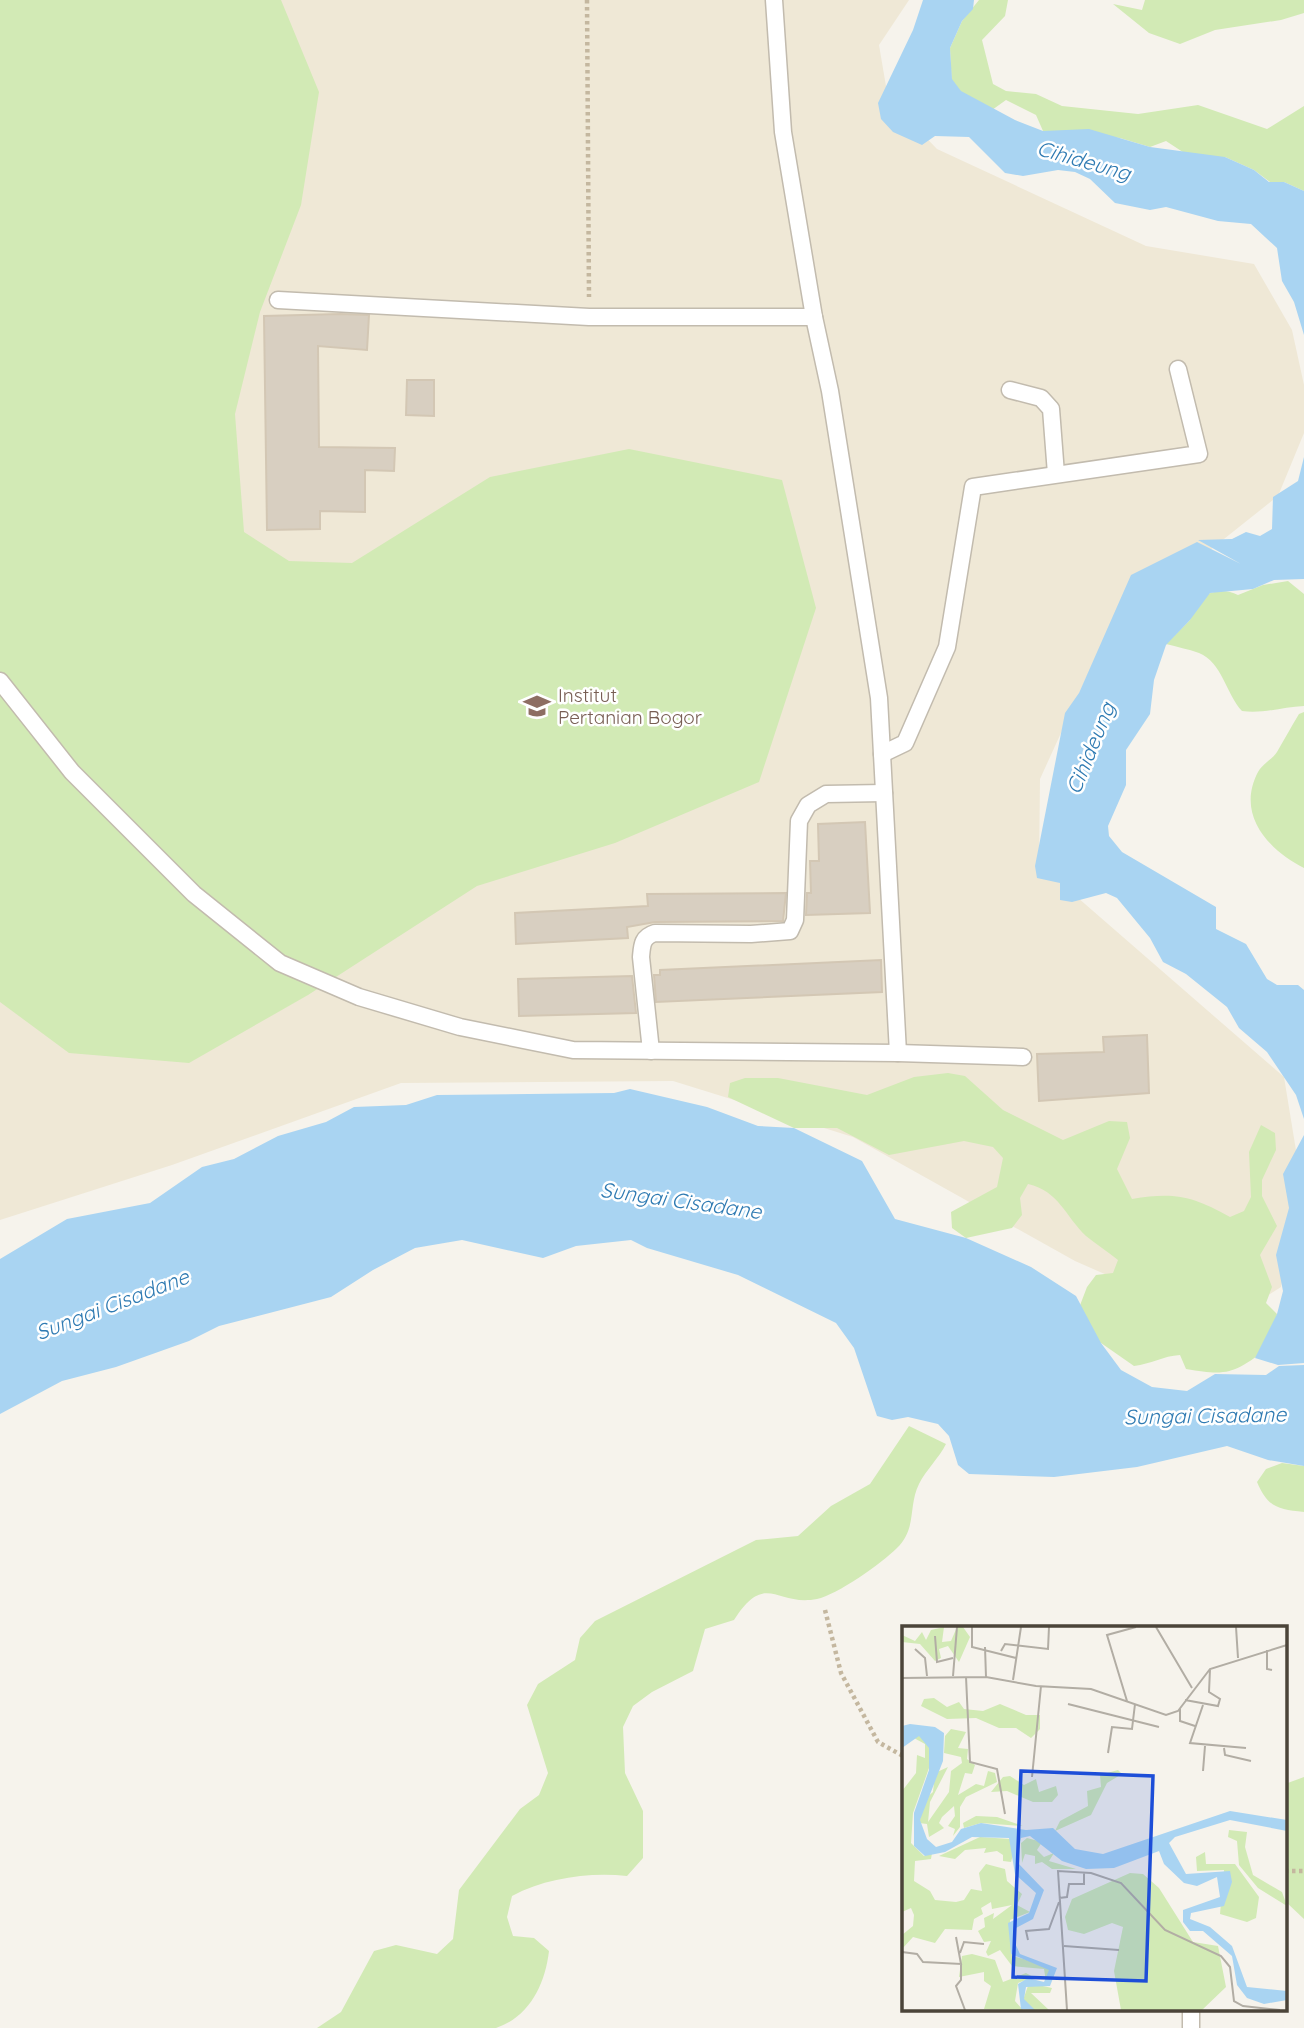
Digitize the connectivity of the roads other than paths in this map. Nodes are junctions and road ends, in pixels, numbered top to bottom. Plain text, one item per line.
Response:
1 (774, 0) edge
2 (278, 300) dead end
3 (814, 317) junction
4 (1178, 369) dead end
5 (1010, 390) dead end
6 (1056, 474) junction
7 (0, 681) edge
8 (882, 754) junction
9 (884, 793) junction
10 (651, 1051) junction
11 (898, 1052) junction
12 (1023, 1056) dead end
13 (1191, 2010) edge
14 (1191, 2028) edge

1 - 3 lane
2 - 3 lane
3 - 8 lane
4 - 6 lane
5 - 6 lane
6 - 8 lane
7 - 10 lane
8 - 9 lane
9 - 10 lane
9 - 11 lane
10 - 11 lane
11 - 12 lane
13 - 14 lane

